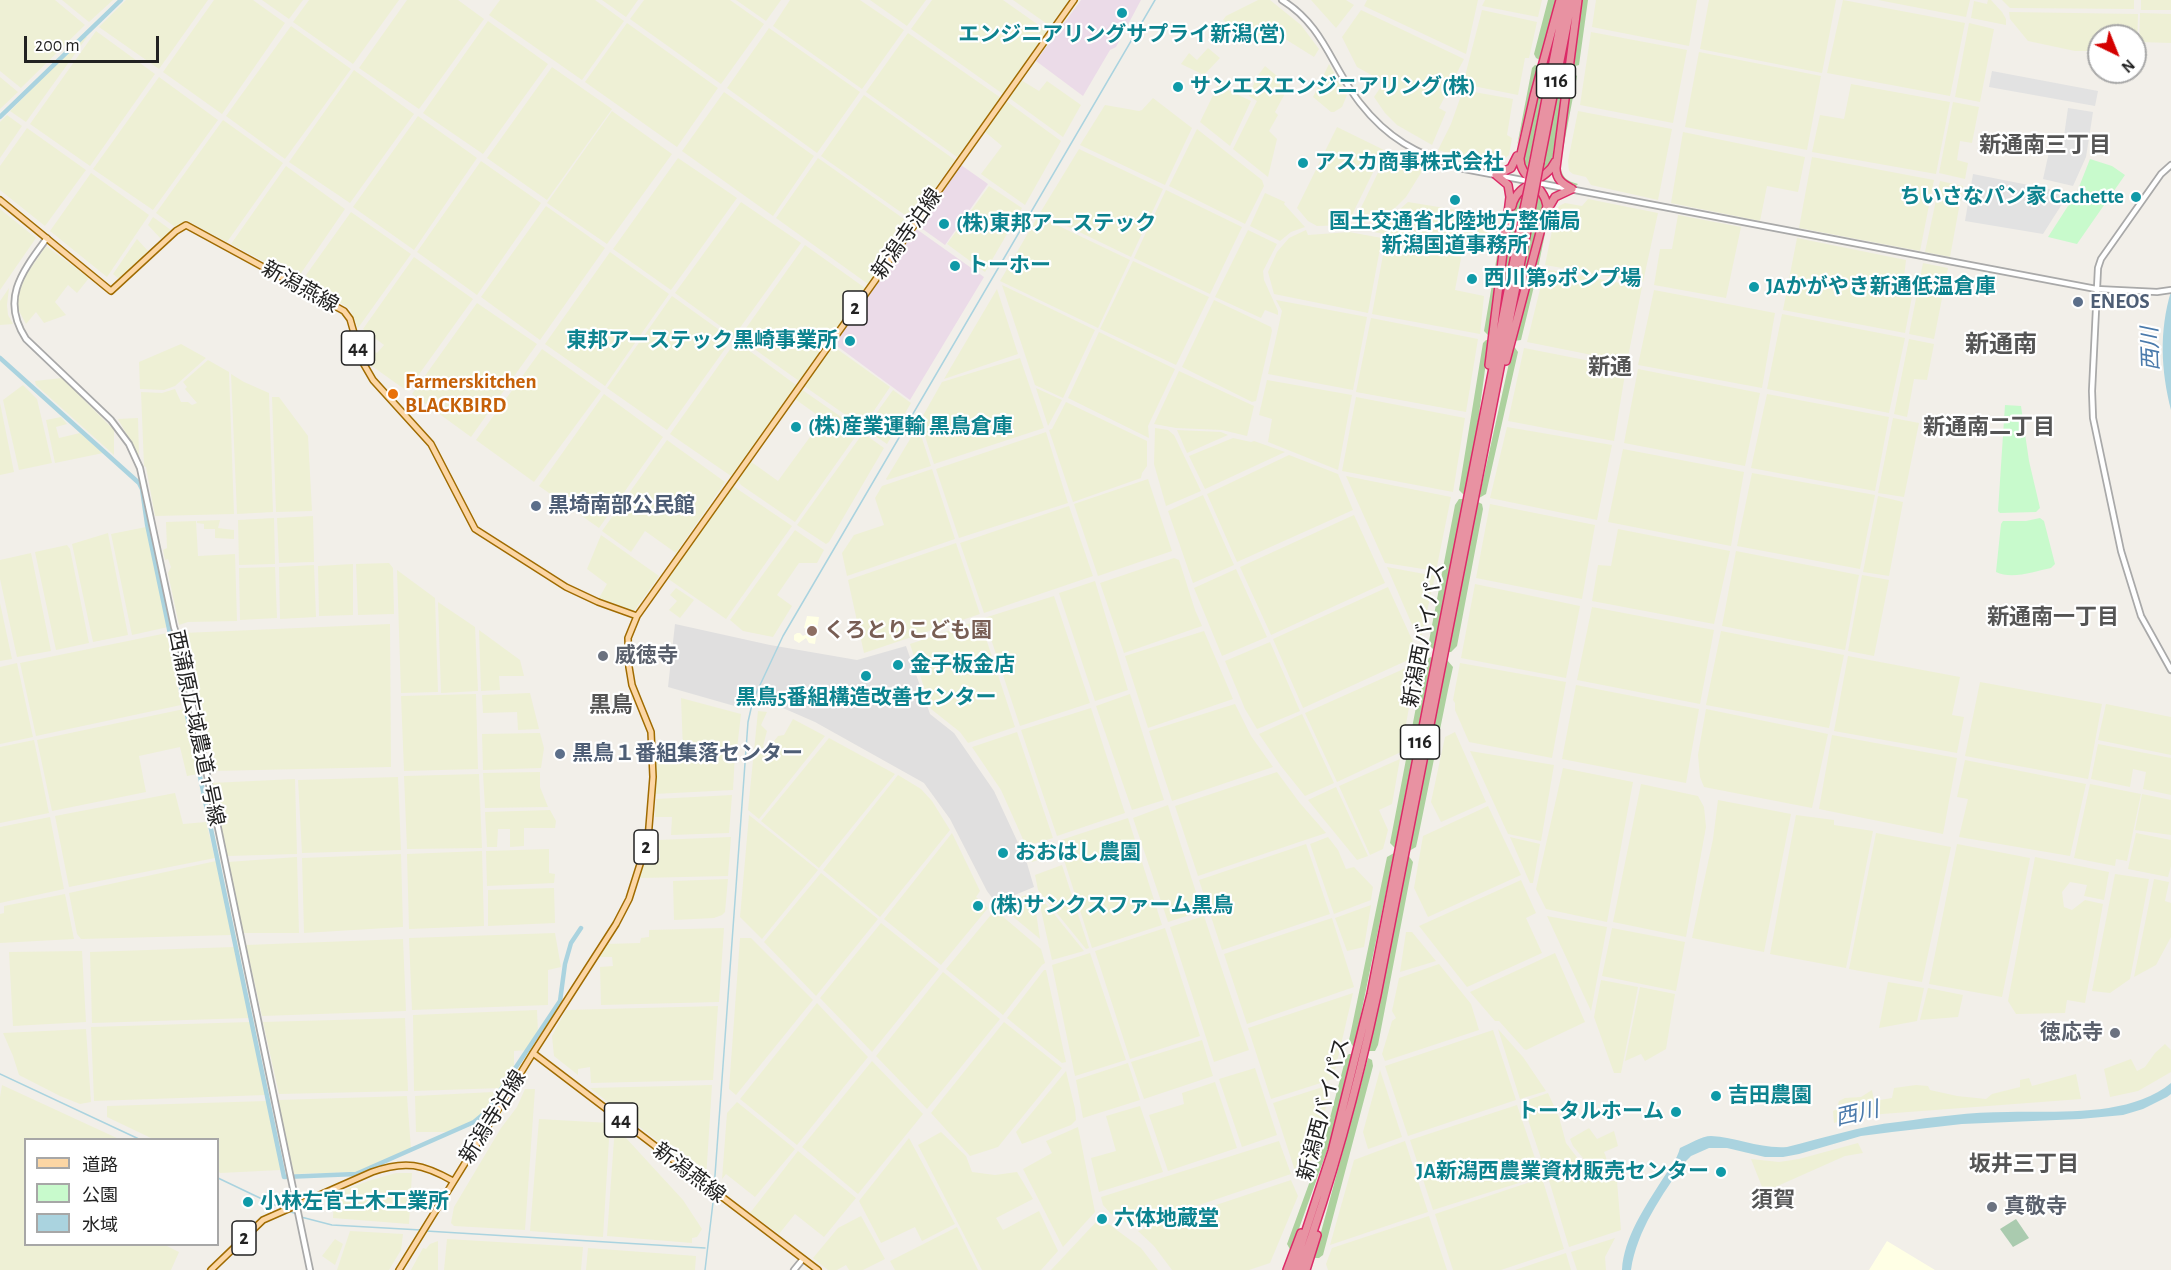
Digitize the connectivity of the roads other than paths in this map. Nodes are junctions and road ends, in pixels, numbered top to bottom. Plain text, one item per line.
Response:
1 (1074, 0) edge
2 (1282, 0) edge
3 (1563, 0) edge
4 (1572, 0) edge
5 (1578, 0) edge
6 (1562, 133) junction
7 (1522, 142) junction
8 (1537, 161) junction
9 (2171, 165) edge
10 (1496, 175) junction
11 (1533, 181) junction
12 (1572, 189) junction
13 (0, 200) edge
14 (1546, 214) junction
15 (1506, 228) junction
16 (47, 238) junction
17 (2096, 289) junction
18 (2168, 291) edge
19 (1487, 415) junction
20 (637, 616) junction
21 (2171, 670) edge
22 (533, 1053) junction
23 (453, 1181) junction
24 (1322, 1196) junction
25 (296, 1207) junction
26 (803, 1259) junction
27 (211, 1270) edge
28 (310, 1270) edge
29 (399, 1270) edge
30 (794, 1270) edge
31 (818, 1270) edge
32 (1287, 1270) edge
33 (1293, 1270) edge
34 (1300, 1270) edge
35 (1306, 1270) edge

1 - 20 main road, 新潟寺泊線 / 2
2 - 10 street
3 - 7 highway
3 - 8 highway, 新潟西バイパス / 116
4 - 8 highway, 新潟西バイパス / 116
5 - 6 highway
6 - 11 highway
6 - 12 highway
7 - 10 highway
7 - 11 highway
8 - 19 highway, 新潟西バイパス / 116, bridge
9 - 17 street
10 - 11 street
10 - 15 highway
11 - 12 street
11 - 14 highway
11 - 15 highway
12 - 14 highway
12 - 17 street
13 - 16 main road, 44
14 - 19 highway
15 - 19 highway
16 - 20 main road, 新潟燕線 / 44
16 - 25 street, 西蒲原広域農道 1号線
17 - 18 street
17 - 21 street
19 - 24 highway, 新潟西バイパス / 116
20 - 22 main road, 2
22 - 23 main road, 新潟寺泊線 / 2
22 - 26 main road, 新潟燕線 / 44
23 - 25 main road, 新潟寺泊線 / 2
23 - 29 main road, 新潟寺泊線 / 2
24 - 32 highway
24 - 33 highway, 新潟西バイパス / 116
24 - 34 highway, 新潟西バイパス / 116
24 - 35 highway
25 - 27 main road, 新潟寺泊線 / 2
25 - 28 street, 西蒲原広域農道 1号線
26 - 30 street
26 - 31 main road, 新潟燕線 / 44

